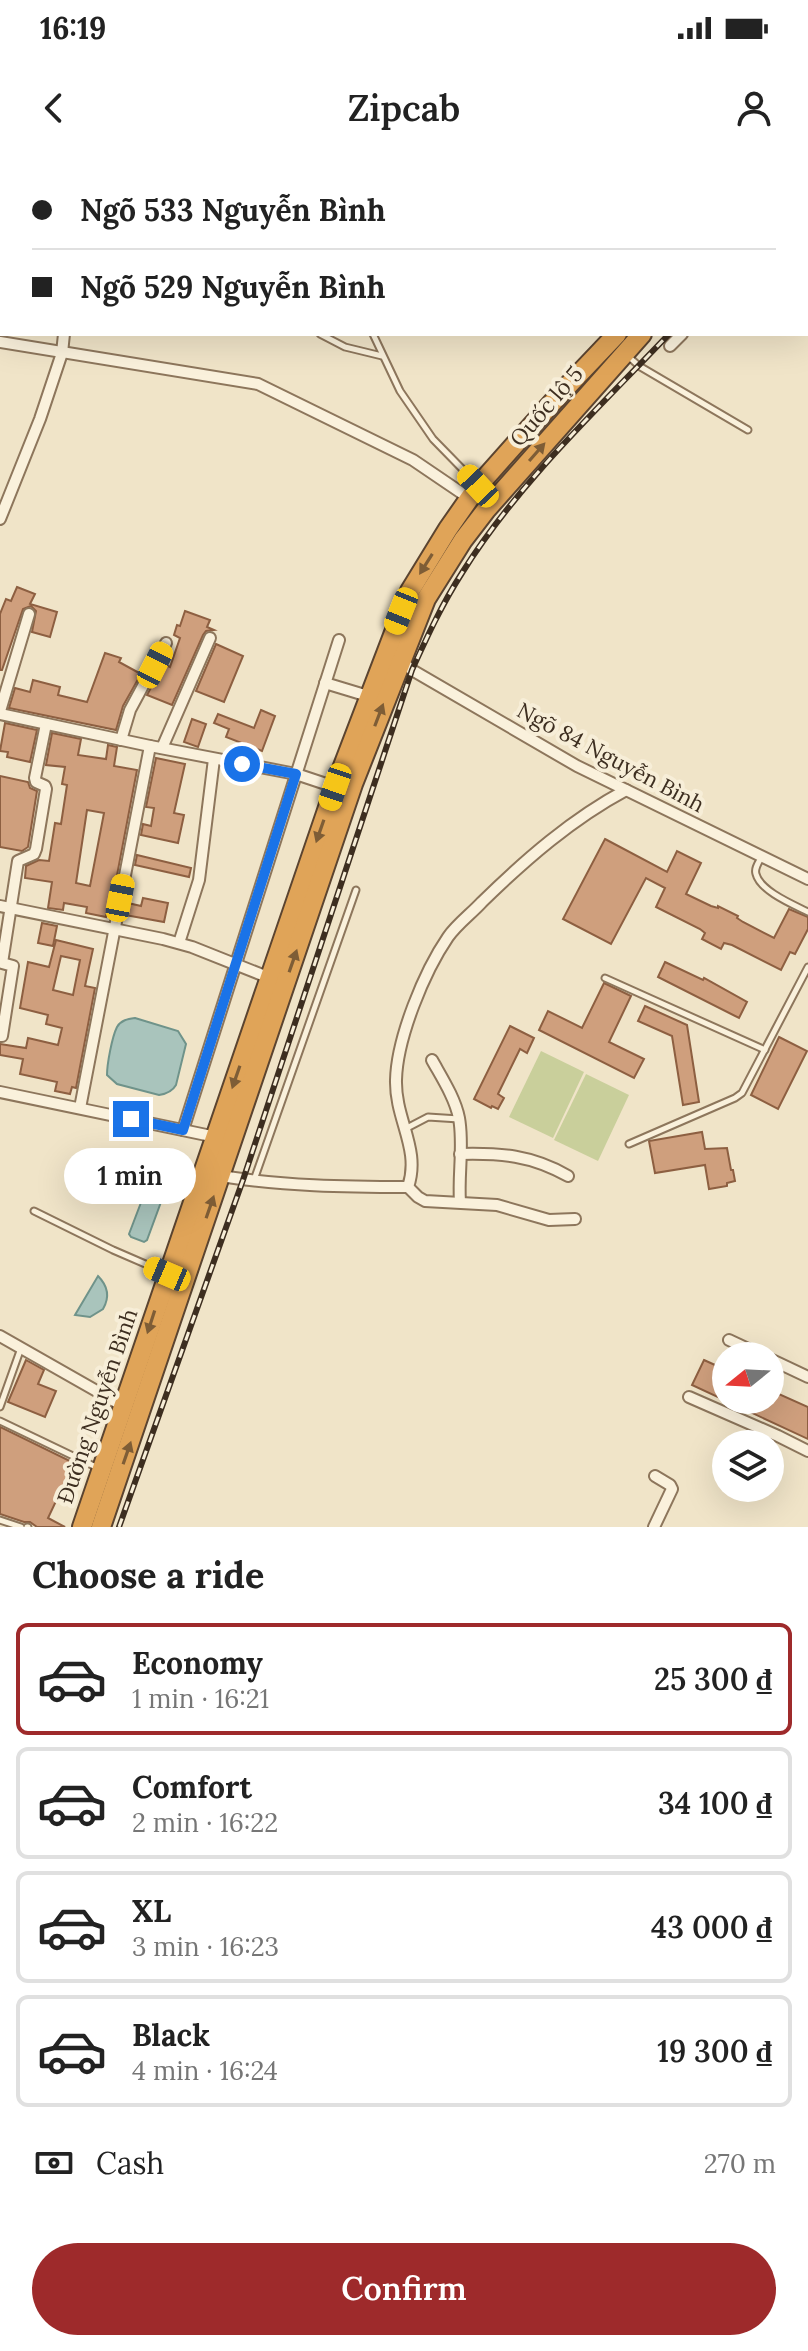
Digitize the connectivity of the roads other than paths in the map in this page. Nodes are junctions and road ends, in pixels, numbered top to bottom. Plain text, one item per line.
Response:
1 (64, 336) edge
2 (324, 336) edge
3 (373, 336) edge
4 (615, 336) edge
5 (640, 336) edge
6 (680, 336) edge
7 (0, 342) edge
8 (670, 346) dead end
9 (62, 353) junction
10 (624, 353) junction
11 (383, 356) junction
12 (748, 430) dead end
13 (473, 492) junction
14 (486, 510) joint
15 (0, 519) edge
16 (29, 614) dead end
17 (210, 638) dead end
18 (339, 640) dead end
19 (166, 643) dead end
20 (400, 660) junction
21 (325, 683) junction
22 (368, 696) junction
23 (0, 713) edge
24 (46, 724) junction
25 (121, 740) junction
26 (150, 746) junction
27 (162, 748) junction
28 (214, 759) junction
29 (296, 774) junction
30 (335, 787) junction
31 (626, 790) junction
32 (762, 856) junction
33 (808, 879) edge
34 (356, 890) dead end
35 (5, 907) edge
36 (808, 912) edge
37 (115, 928) junction
38 (179, 943) junction
39 (235, 965) junction
40 (808, 967) edge
41 (270, 978) junction
42 (605, 978) dead end
43 (0, 1036) edge
44 (765, 1050) junction
45 (432, 1060) dead end
46 (0, 1092) edge
47 (80, 1108) junction
48 (459, 1119) junction
49 (404, 1129) junction
50 (183, 1130) junction
51 (216, 1137) junction
52 (629, 1144) dead end
53 (460, 1154) junction
54 (221, 1176) junction
55 (568, 1176) dead end
56 (254, 1181) junction
57 (408, 1187) junction
58 (460, 1202) junction
59 (34, 1211) dead end
60 (575, 1219) dead end
61 (167, 1274) junction
62 (0, 1336) edge
63 (729, 1340) dead end
64 (733, 1342) edge
65 (21, 1348) junction
66 (784, 1366) edge
67 (808, 1377) edge
68 (689, 1397) dead end
69 (123, 1406) junction
70 (0, 1407) edge
71 (0, 1421) edge
72 (808, 1451) edge
73 (101, 1470) junction
74 (655, 1476) dead end
75 (0, 1520) edge
76 (25, 1527) edge
77 (82, 1527) edge
78 (101, 1527) edge
79 (654, 1527) edge

1 - 9 street
2 - 11 lane
3 - 11 lane
4 - 13 highway, Quốc lộ 5
5 - 10 highway, Quốc lộ 5
6 - 8 street
7 - 9 street
9 - 13 street
9 - 15 street
10 - 12 lane
14 -> 10 highway, Quốc lộ 5
11 - 13 lane
13 -> 22 highway, Đường Nguyễn Bình
14 - 20 highway, Đường Nguyễn Bình
16 - 23 street
17 - 27 street
18 - 21 street
19 - 25 street
20 - 31 street, Ngõ 84 Nguyễn Bình
54 -> 20 highway, Đường Nguyễn Bình
21 - 22 street
21 - 29 street
22 - 30 highway, Đường Nguyễn Bình
23 - 24 street
24 - 25 street
24 - 35 street
25 - 26 street
26 - 27 street
26 - 37 street
27 - 28 street
28 - 29 street
28 - 38 street
29 - 30 street
29 - 39 street
30 -> 41 highway, Đường Nguyễn Bình
31 - 32 street, Ngõ 84 Nguyễn Bình
31 - 49 street
32 - 33 street, Ngõ 84 Nguyễn Bình
32 - 36 lane
34 - 56 lane
35 - 37 street
35 - 43 street
37 - 38 street
37 - 47 street
38 - 39 street
39 - 41 street
39 - 50 street
40 - 44 lane
41 -> 51 highway, Đường Nguyễn Bình
42 - 44 lane
44 - 52 lane
45 - 48 street
46 - 47 street
47 - 50 street
48 - 49 lane
48 - 53 street
49 - 57 street
50 - 51 street
51 - 61 highway, Đường Nguyễn Bình
53 - 55 street
53 - 58 street
54 - 56 street
78 -> 54 highway, Đường Nguyễn Bình
56 - 57 street
57 - 58 street
58 - 60 street
59 - 61 lane
61 -> 69 highway, Đường Nguyễn Bình
62 - 65 street
63 - 64 street
65 - 69 street
65 - 70 lane
66 - 67 street
68 - 72 street
69 - 73 highway, Đường Nguyễn Bình
71 - 73 lane
73 - 77 highway, Đường Nguyễn Bình
74 - 79 street
75 - 76 lane

